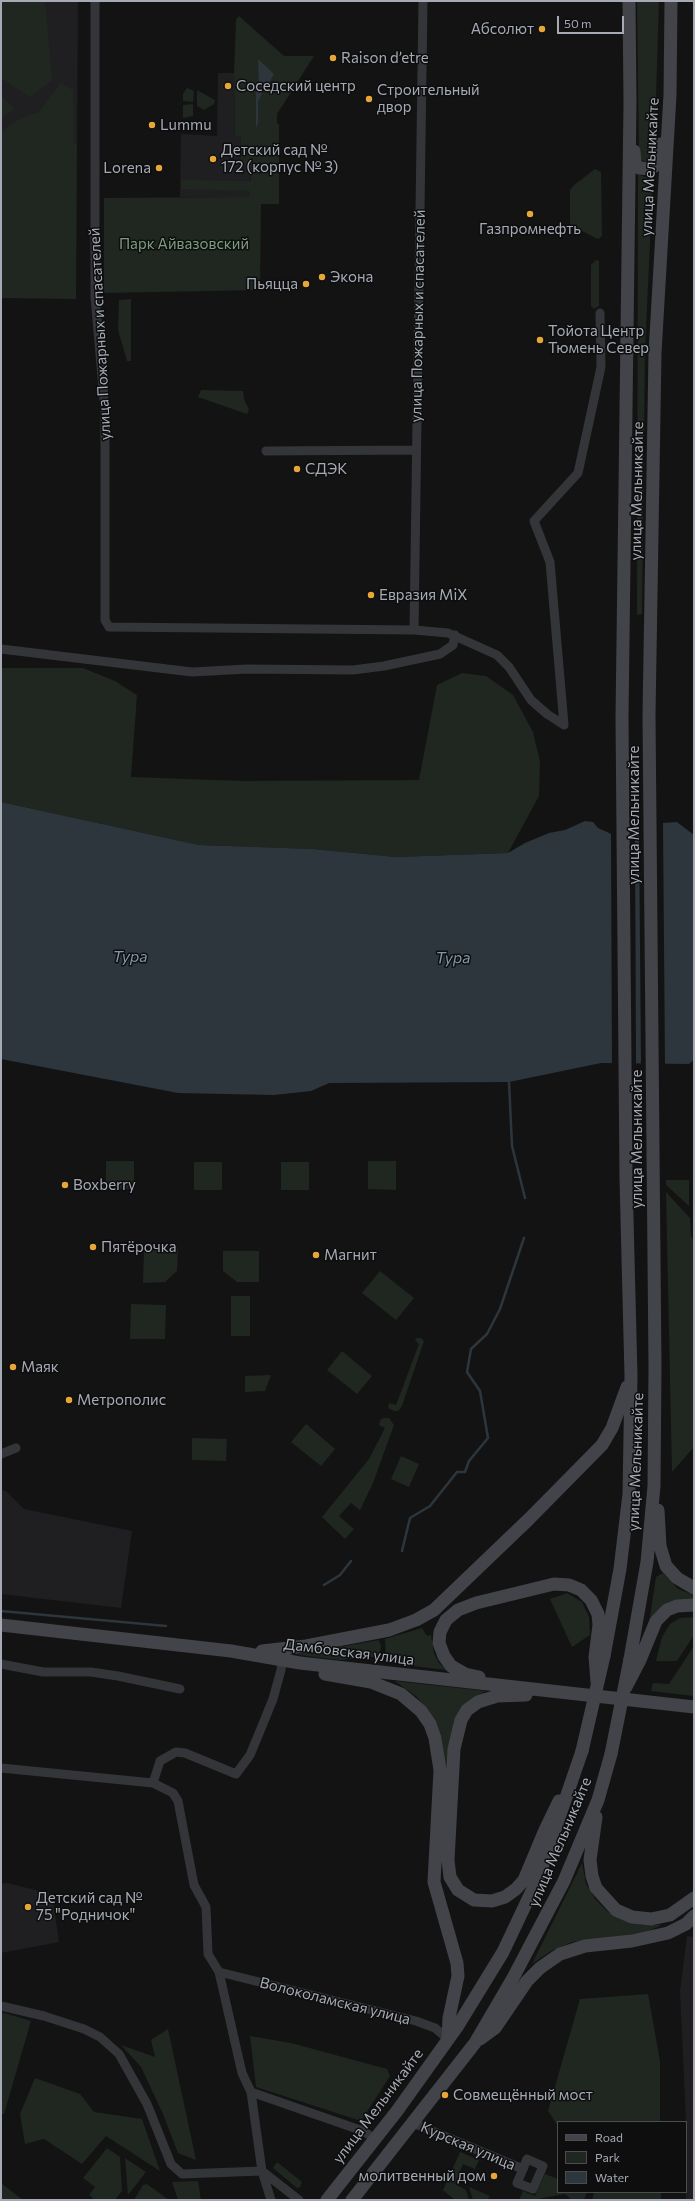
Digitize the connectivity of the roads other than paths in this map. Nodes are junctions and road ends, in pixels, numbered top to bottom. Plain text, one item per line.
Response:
1 (95, 1) edge
2 (423, 1) edge
3 (628, 1) edge
4 (671, 1) edge
5 (670, 95) junction
6 (630, 102) junction
7 (600, 313) dead end
8 (416, 450) junction
9 (266, 451) dead end
10 (414, 630) junction
11 (455, 635) junction
12 (1, 650) edge
13 (631, 1376) junction
14 (16, 1448) dead end
15 (1, 1454) edge
16 (654, 1486) junction
17 (694, 1588) edge
18 (694, 1605) edge
19 (1, 1625) edge
20 (242, 1652) junction
21 (599, 1657) junction
22 (282, 1660) junction
23 (635, 1660) junction
24 (300, 1663) junction
25 (1, 1664) edge
26 (515, 1687) junction
27 (180, 1689) dead end
28 (546, 1690) junction
29 (691, 1708) edge
30 (1, 1768) edge
31 (573, 1781) junction
32 (153, 1783) junction
33 (598, 1800) junction
34 (694, 1898) edge
35 (694, 1916) edge
36 (219, 1972) junction
37 (1, 2006) edge
38 (448, 2039) junction
39 (475, 2043) junction
40 (252, 2092) junction
41 (413, 2123) junction
42 (375, 2139) junction
43 (360, 2160) junction
44 (523, 2169) dead end
45 (375, 2170) junction
46 (262, 2171) junction
47 (271, 2200) edge
48 (299, 2200) edge
49 (327, 2200) edge
50 (352, 2200) edge

1 - 10 street, улица Пожарных и спасателей
2 - 8 street, улица Пожарных и спасателей
3 - 6 main road, улица Мельникайте
4 - 5 main road, улица Мельникайте
5 - 6 main road
5 - 16 main road, улица Мельникайте
6 - 13 main road, улица Мельникайте
7 - 11 street
8 - 9 street
8 - 10 street, улица Пожарных и спасателей
10 - 11 street
11 - 12 street
13 - 20 main road
13 - 21 main road, улица Мельникайте
14 - 15 street
16 - 17 main road
16 - 23 main road, улица Мельникайте
18 - 23 main road
19 - 20 main road, Дамбовская улица
20 - 22 main road, Дамбовская улица
21 - 26 main road
21 - 31 main road, улица Мельникайте, bridge
22 - 24 main road, Дамбовская улица
22 - 32 street
23 - 33 main road, улица Мельникайте, bridge
24 - 26 main road, Дамбовская улица
24 - 38 main road
25 - 27 street
26 - 28 main road, Дамбовская улица
28 - 29 main road, Дамбовская улица
28 - 31 main road
30 - 32 street
31 - 38 main road, улица Мельникайте
32 - 36 street
33 - 34 main road
33 - 39 main road, улица Мельникайте
35 - 39 main road
36 - 38 street, Волоколамская улица
36 - 40 street
37 - 46 street
38 - 42 main road, улица Мельникайте
39 - 41 main road, улица Мельникайте
40 - 42 street
40 - 46 street
41 - 44 street, Курская улица
41 - 45 main road, улица Мельникайте
42 - 43 main road, улица Мельникайте
43 - 45 main road
43 - 49 main road, улица Мельникайте
45 - 50 main road, улица Мельникайте
46 - 47 street
46 - 48 street

